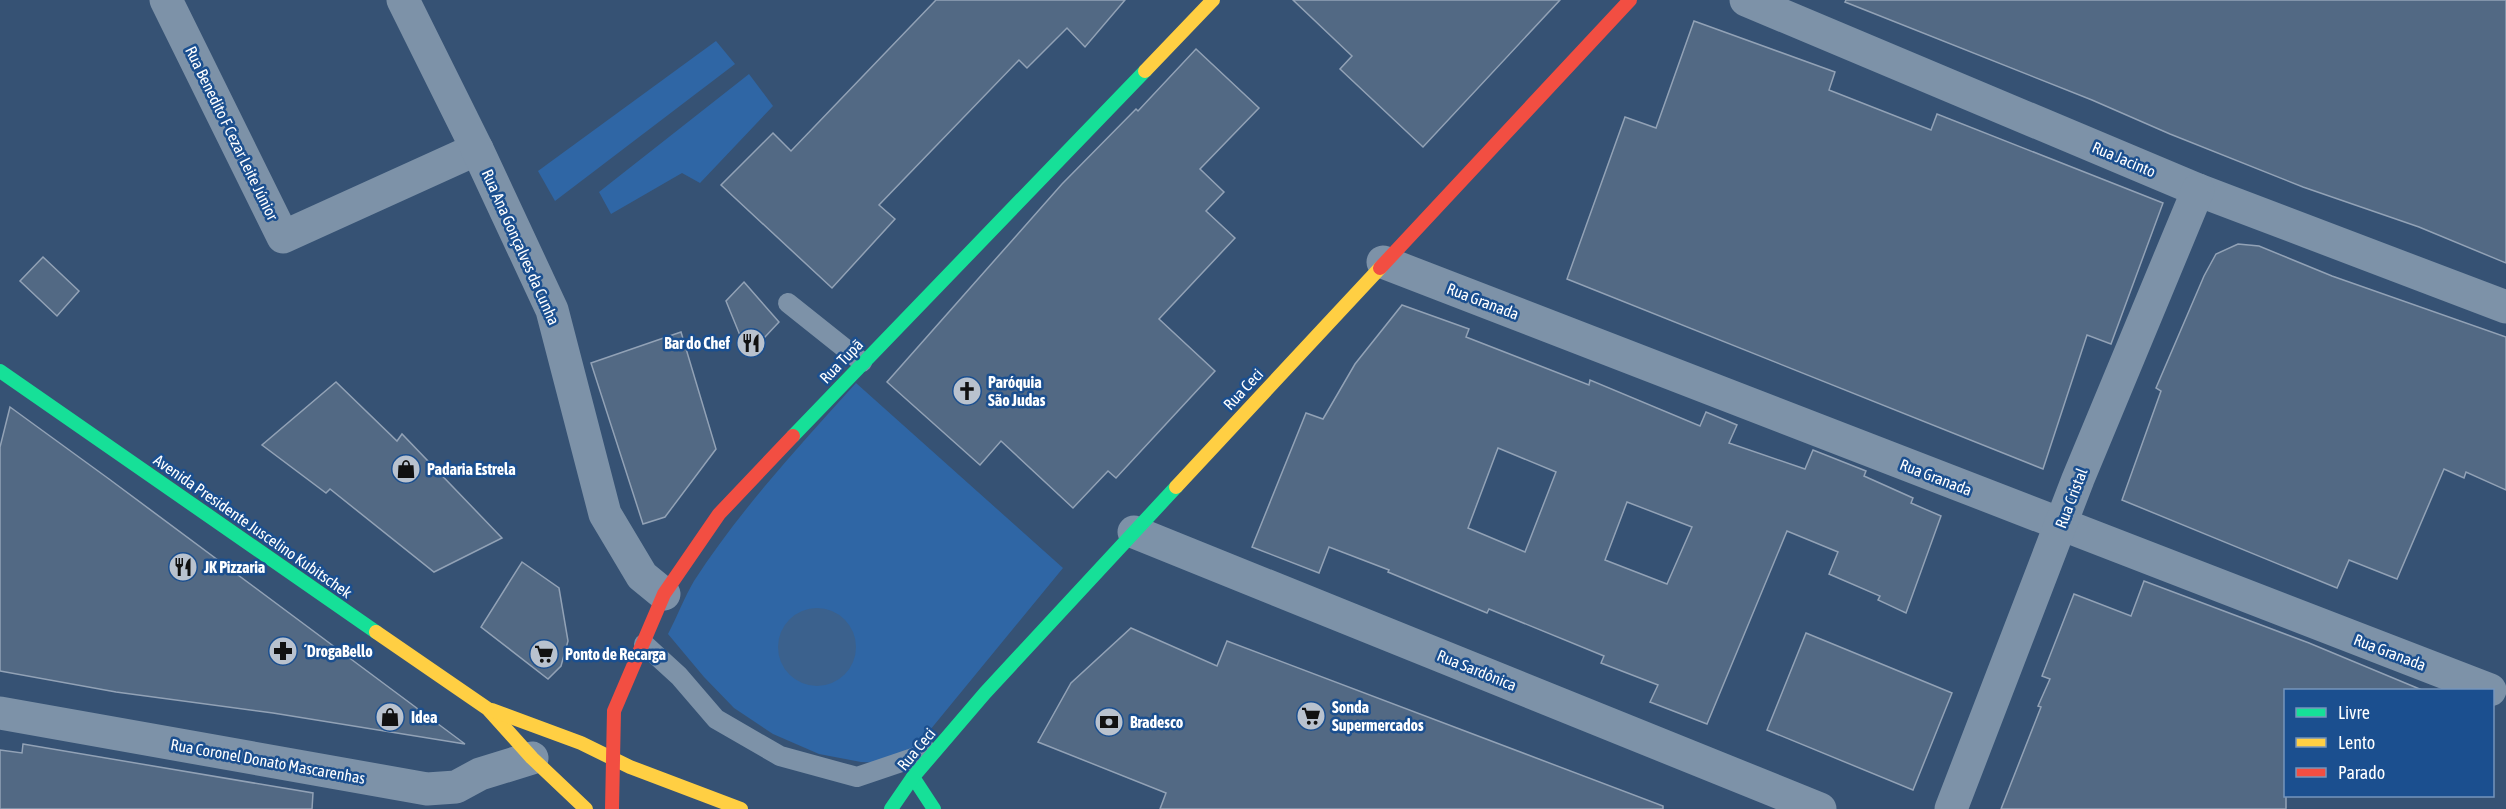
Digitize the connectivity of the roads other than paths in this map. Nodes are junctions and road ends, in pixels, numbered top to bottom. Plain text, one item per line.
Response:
1 (166, 0) edge
2 (403, 0) edge
3 (1213, 0) edge
4 (1630, 0) edge
5 (1746, 0) edge
6 (477, 149) junction
7 (2198, 190) junction
8 (1383, 262) junction
9 (788, 303) dead end
10 (2506, 307) edge
11 (862, 362) junction
12 (0, 371) edge
13 (2061, 525) junction
14 (1134, 532) junction
15 (664, 594) junction
16 (644, 644) junction
17 (2486, 689) edge
18 (985, 693) junction
19 (488, 709) junction
20 (0, 713) edge
21 (532, 758) junction
22 (612, 758) junction
23 (913, 777) junction
24 (586, 809) edge
25 (612, 809) edge
26 (741, 809) edge
27 (891, 809) edge
28 (934, 809) edge
29 (1820, 809) edge
30 (1951, 809) edge

1 - 6 street, Rua Benedito F Cezar Leite Júnior
2 - 6 street, Rua Ana Gonçalves da Cunha
3 - 11 main road, Rua Tupã
4 - 8 main road, Rua Ceci
5 - 7 street, Rua Jacinto
6 - 15 street, Rua Ana Gonçalves da Cunha
7 - 10 street, Rua Jacinto
7 - 13 street, Rua Cristal
8 - 13 street, Rua Granada
8 - 14 main road, Rua Ceci
9 - 11 lane
11 - 15 main road, Rua Tupã
12 - 19 main road, Avenida Presidente Juscelino Kubitschek
13 - 17 street, Rua Granada
13 - 30 street, Rua Cristal
14 - 18 main road, Rua Ceci
14 - 29 street, Rua Sardônica
15 - 16 main road, Rua Tupã
16 - 18 lane
16 - 22 main road, Rua Tupã
18 - 23 main road, Rua Ceci
19 - 21 main road, Avenida Presidente Juscelino Kubitschek
19 - 22 main road, Avenida Presidente Juscelino Kubitschek
20 - 21 street, Rua Coronel Donato Mascarenhas
21 - 24 main road, Avenida Presidente Juscelino Kubitschek
22 - 25 main road, Rua Tupã
22 - 26 main road, Avenida Presidente Juscelino Kubitschek
23 - 27 main road, Rua Ceci
23 - 28 main road

